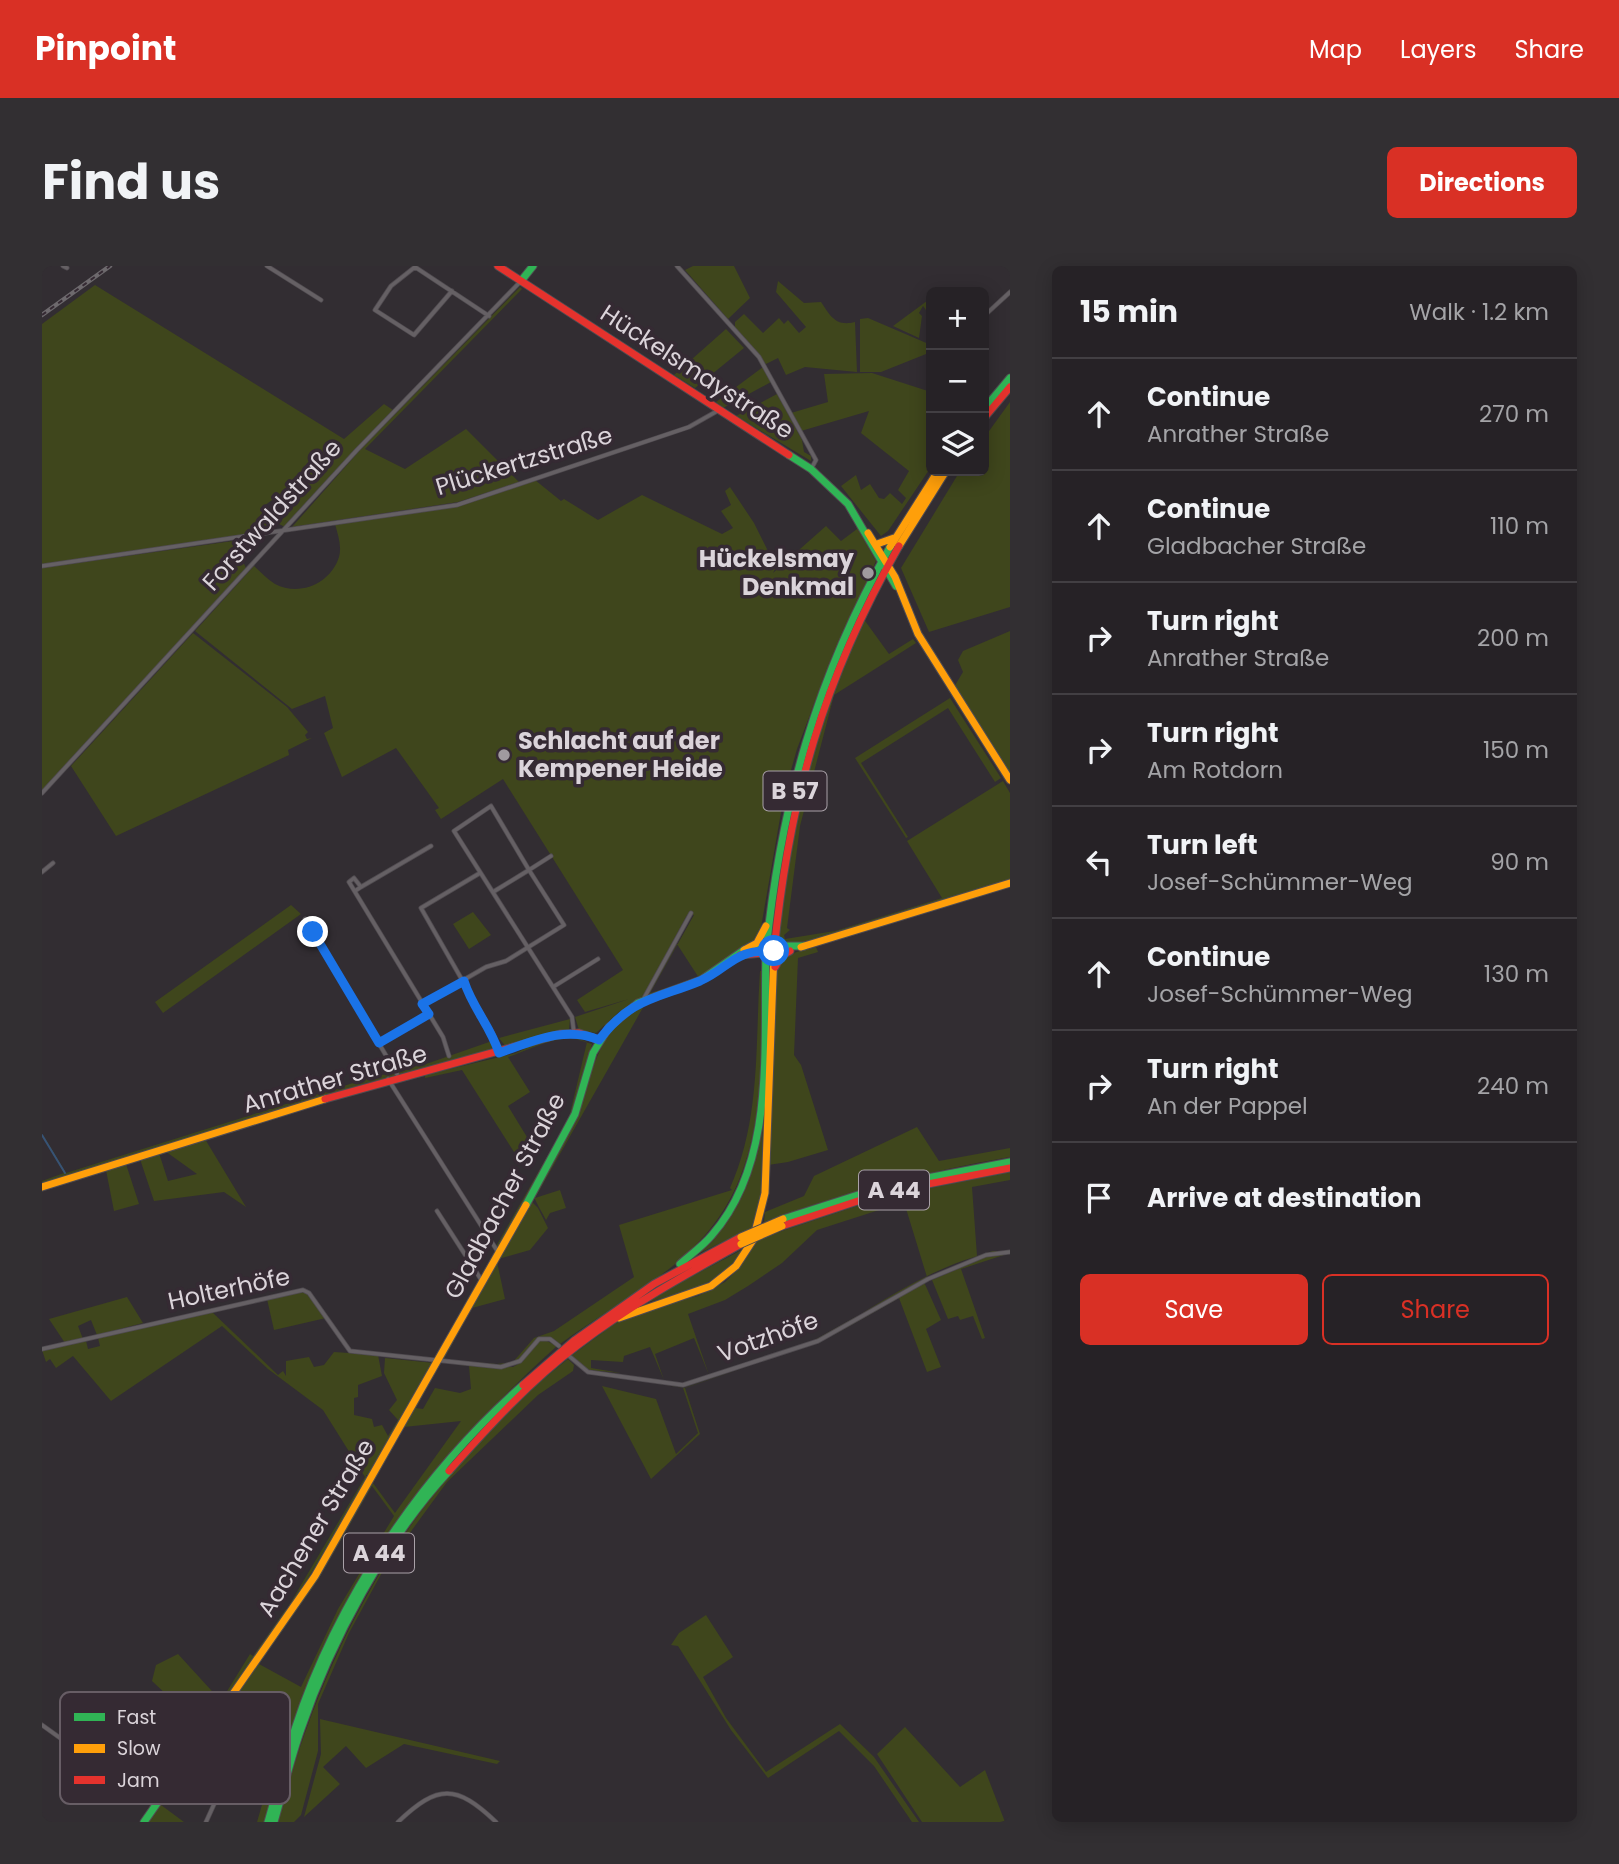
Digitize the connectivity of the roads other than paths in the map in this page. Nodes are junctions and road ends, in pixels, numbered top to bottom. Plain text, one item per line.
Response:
1 (267, 266) edge
2 (498, 266) edge
3 (533, 266) edge
4 (677, 266) edge
5 (522, 281) junction
6 (452, 291) junction
7 (1010, 292) edge
8 (321, 300) dead end
9 (989, 311) edge
10 (489, 316) junction
11 (1010, 378) edge
12 (1010, 387) edge
13 (989, 403) edge
14 (719, 410) junction
15 (988, 413) edge
16 (811, 469) junction
17 (935, 476) edge
18 (943, 476) edge
19 (862, 526) junction
20 (285, 530) junction
21 (896, 537) junction
22 (877, 544) junction
23 (885, 563) junction
24 (42, 566) edge
25 (877, 582) junction
26 (894, 583) junction
27 (1010, 780) edge
28 (42, 793) edge
29 (430, 846) dead end
30 (551, 856) dead end
31 (53, 863) dead end
32 (529, 870) junction
33 (42, 872) edge
34 (480, 873) junction
35 (1010, 883) edge
36 (361, 887) junction
37 (355, 891) junction
38 (493, 892) junction
39 (691, 914) dead end
40 (305, 919) dead end
41 (769, 921) junction
42 (804, 946) junction
43 (529, 948) junction
44 (770, 948) junction
45 (744, 950) junction
46 (790, 951) junction
47 (598, 958) dead end
48 (726, 962) junction
49 (772, 974) junction
50 (464, 981) junction
51 (553, 987) junction
52 (643, 1000) junction
53 (422, 1004) junction
54 (429, 1014) junction
55 (574, 1033) junction
56 (599, 1040) junction
57 (379, 1043) junction
58 (499, 1053) junction
59 (449, 1055) dead end
60 (397, 1074) dead end
61 (388, 1079) junction
62 (1010, 1162) edge
63 (1010, 1168) edge
64 (42, 1187) edge
65 (437, 1211) dead end
66 (783, 1223) junction
67 (741, 1241) junction
68 (498, 1252) junction
69 (1010, 1252) edge
70 (482, 1281) junction
71 (628, 1300) junction
72 (559, 1346) dead end
73 (42, 1349) edge
74 (569, 1353) junction
75 (438, 1359) junction
76 (234, 1692) edge
77 (42, 1725) edge
78 (60, 1738) edge
79 (290, 1742) edge
80 (290, 1761) edge
81 (152, 1804) edge
82 (214, 1804) edge
83 (273, 1804) edge
84 (278, 1804) edge
85 (155, 1806) joint
86 (144, 1822) edge
87 (206, 1822) edge
88 (268, 1822) edge
89 (274, 1822) edge
90 (398, 1822) edge
91 (496, 1822) edge

1 - 8 street
2 - 5 main road, Hückelsmaystraße
3 - 5 main road, Forstwaldstraße
4 - 16 street
5 - 10 street, Forstwaldstraße
5 - 14 main road, Hückelsmaystraße
6 - 6 street
6 - 10 street
7 - 9 street
10 - 20 street, Forstwaldstraße
11 - 13 main road
12 - 15 main road
14 - 16 main road, Hückelsmaystraße
14 - 20 street, Plückertzstraße
16 - 19 main road, Hückelsmaystraße
17 - 21 main road, B 57
18 - 23 main road, B 57
19 - 22 main road, Hückelsmaystraße
19 - 23 main road, Hückelsmaystraße
20 - 24 street, Plückertzstraße
20 - 28 street, Forstwaldstraße
21 - 22 main road
21 - 23 main road, B 57
22 - 23 main road, Hückelsmaystraße
23 - 25 main road, B 57
23 - 26 main road, Hückelsmaystraße
23 - 41 main road, B 57
25 - 26 main road
25 - 44 main road, B 57
26 - 27 main road, Hückelsmaystraße
29 - 36 street
30 - 32 street
31 - 33 street
32 - 34 street
32 - 38 street
32 - 43 street
34 - 38 street
34 - 50 street
35 - 42 main road
36 - 37 street
36 - 37 street
37 - 53 street
38 - 43 street
39 - 52 street, Gladbacher Straße
40 - 57 street
41 - 44 main road, B 57
41 - 45 main road
42 - 44 main road
42 - 46 main road
43 - 50 street
43 - 51 street
44 - 45 main road
44 - 46 main road
44 - 48 main road
44 - 49 main road
44 - 71 main road
45 - 48 main road
46 - 49 main road
47 - 51 street
48 - 52 main road
49 - 74 main road
50 - 53 street
50 - 58 street
51 - 55 street
52 - 56 main road, Gladbacher Straße
53 - 54 street
54 - 57 street
54 - 59 street
55 - 56 main road
55 - 58 main road, Anrather Straße
56 - 68 main road, Gladbacher Straße
57 - 60 street
58 - 61 main road, Anrather Straße
61 - 64 main road, Anrather Straße
61 - 68 street
62 - 66 main road, A 44
63 - 66 main road, A 44
65 - 70 street
66 - 67 main road, A 44, bridge
67 - 71 main road, A 44
67 - 74 main road, A 44
68 - 70 main road, Gladbacher Straße
69 - 74 street, Votzhöfe
70 - 75 main road, Gladbacher Straße
71 - 79 main road, A 44
72 - 75 street
73 - 75 street, Holterhöfe
74 - 80 main road, A 44
75 - 76 main road, Aachener Straße
77 - 78 street
81 - 85 street
82 - 87 street
83 - 88 main road, A 44
84 - 89 main road, A 44
85 - 86 main road, Aachener Straße
90 - 91 street

